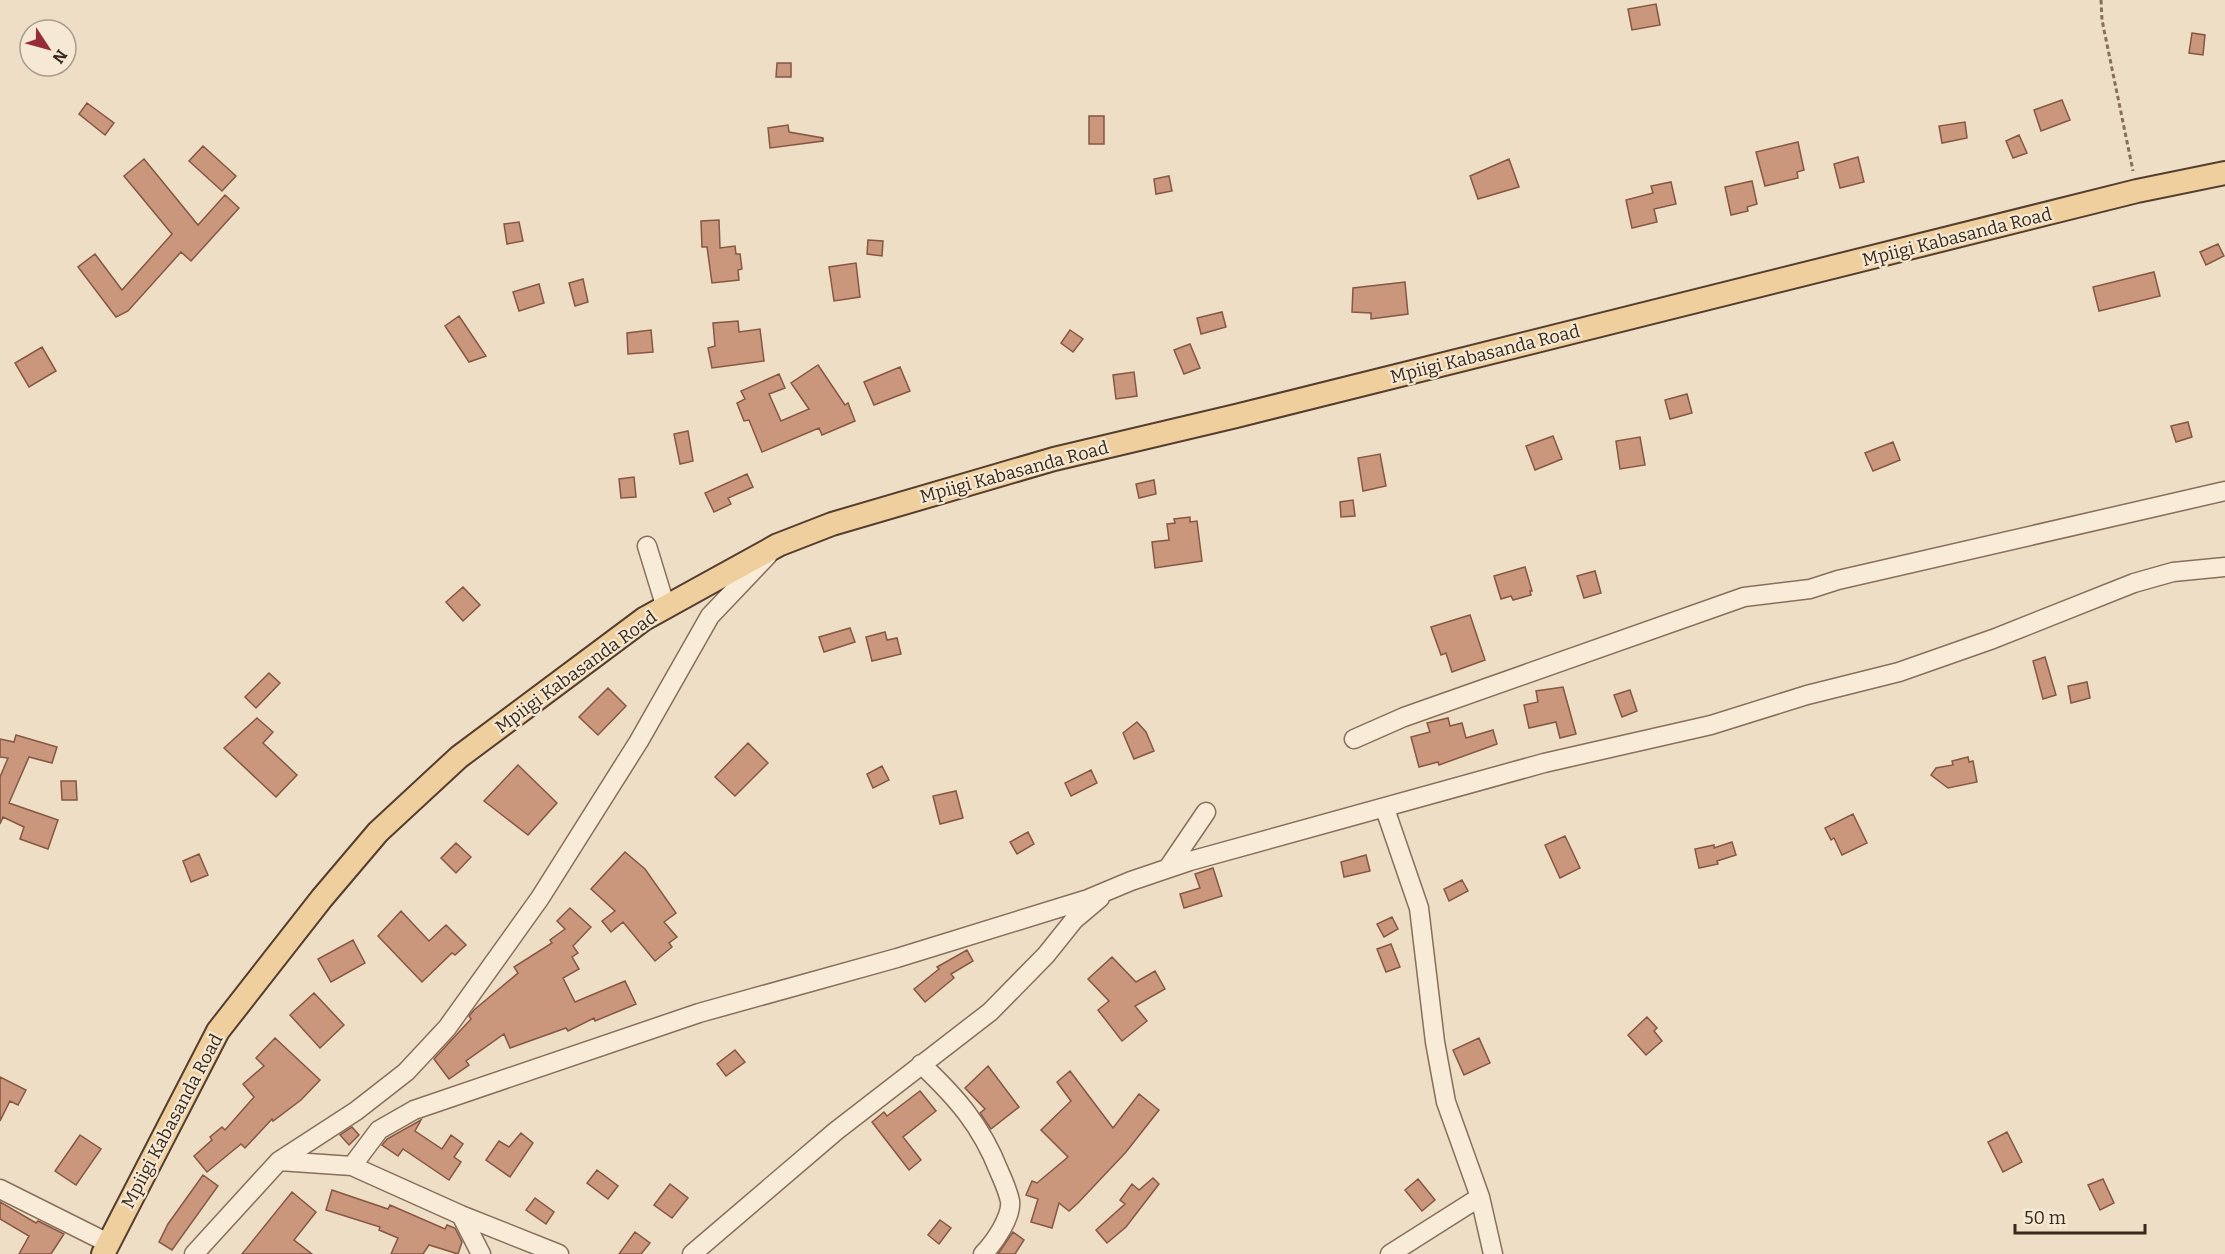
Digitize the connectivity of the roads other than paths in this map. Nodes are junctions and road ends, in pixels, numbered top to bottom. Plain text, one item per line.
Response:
1 (2225, 173) edge
2 (2225, 491) edge
3 (778, 545) junction
4 (647, 546) dead end
5 (2225, 567) edge
6 (666, 608) junction
7 (1354, 739) dead end
8 (1385, 809) junction
9 (1206, 812) dead end
10 (1168, 868) junction
11 (1106, 892) junction
12 (921, 1064) junction
13 (279, 1161) junction
14 (352, 1166) junction
15 (0, 1189) edge
16 (1480, 1197) junction
17 (461, 1215) junction
18 (106, 1248) edge
19 (194, 1254) edge
20 (481, 1254) edge
21 (559, 1254) edge
22 (692, 1254) edge
23 (983, 1254) edge
24 (1390, 1254) edge
25 (1493, 1254) edge

1 - 3 main road, Mpiigi Kabasanda Road
2 - 7 street
3 - 6 main road, Mpiigi Kabasanda Road
3 - 13 street
4 - 6 street
5 - 8 street
6 - 18 main road, Mpiigi Kabasanda Road
8 - 10 street
8 - 16 street
9 - 10 street
10 - 11 street
11 - 12 street
11 - 14 street
12 - 22 street
12 - 23 street
13 - 14 street
13 - 19 street
14 - 17 street
15 - 18 street
16 - 24 street
16 - 25 street
17 - 20 street
17 - 21 street

